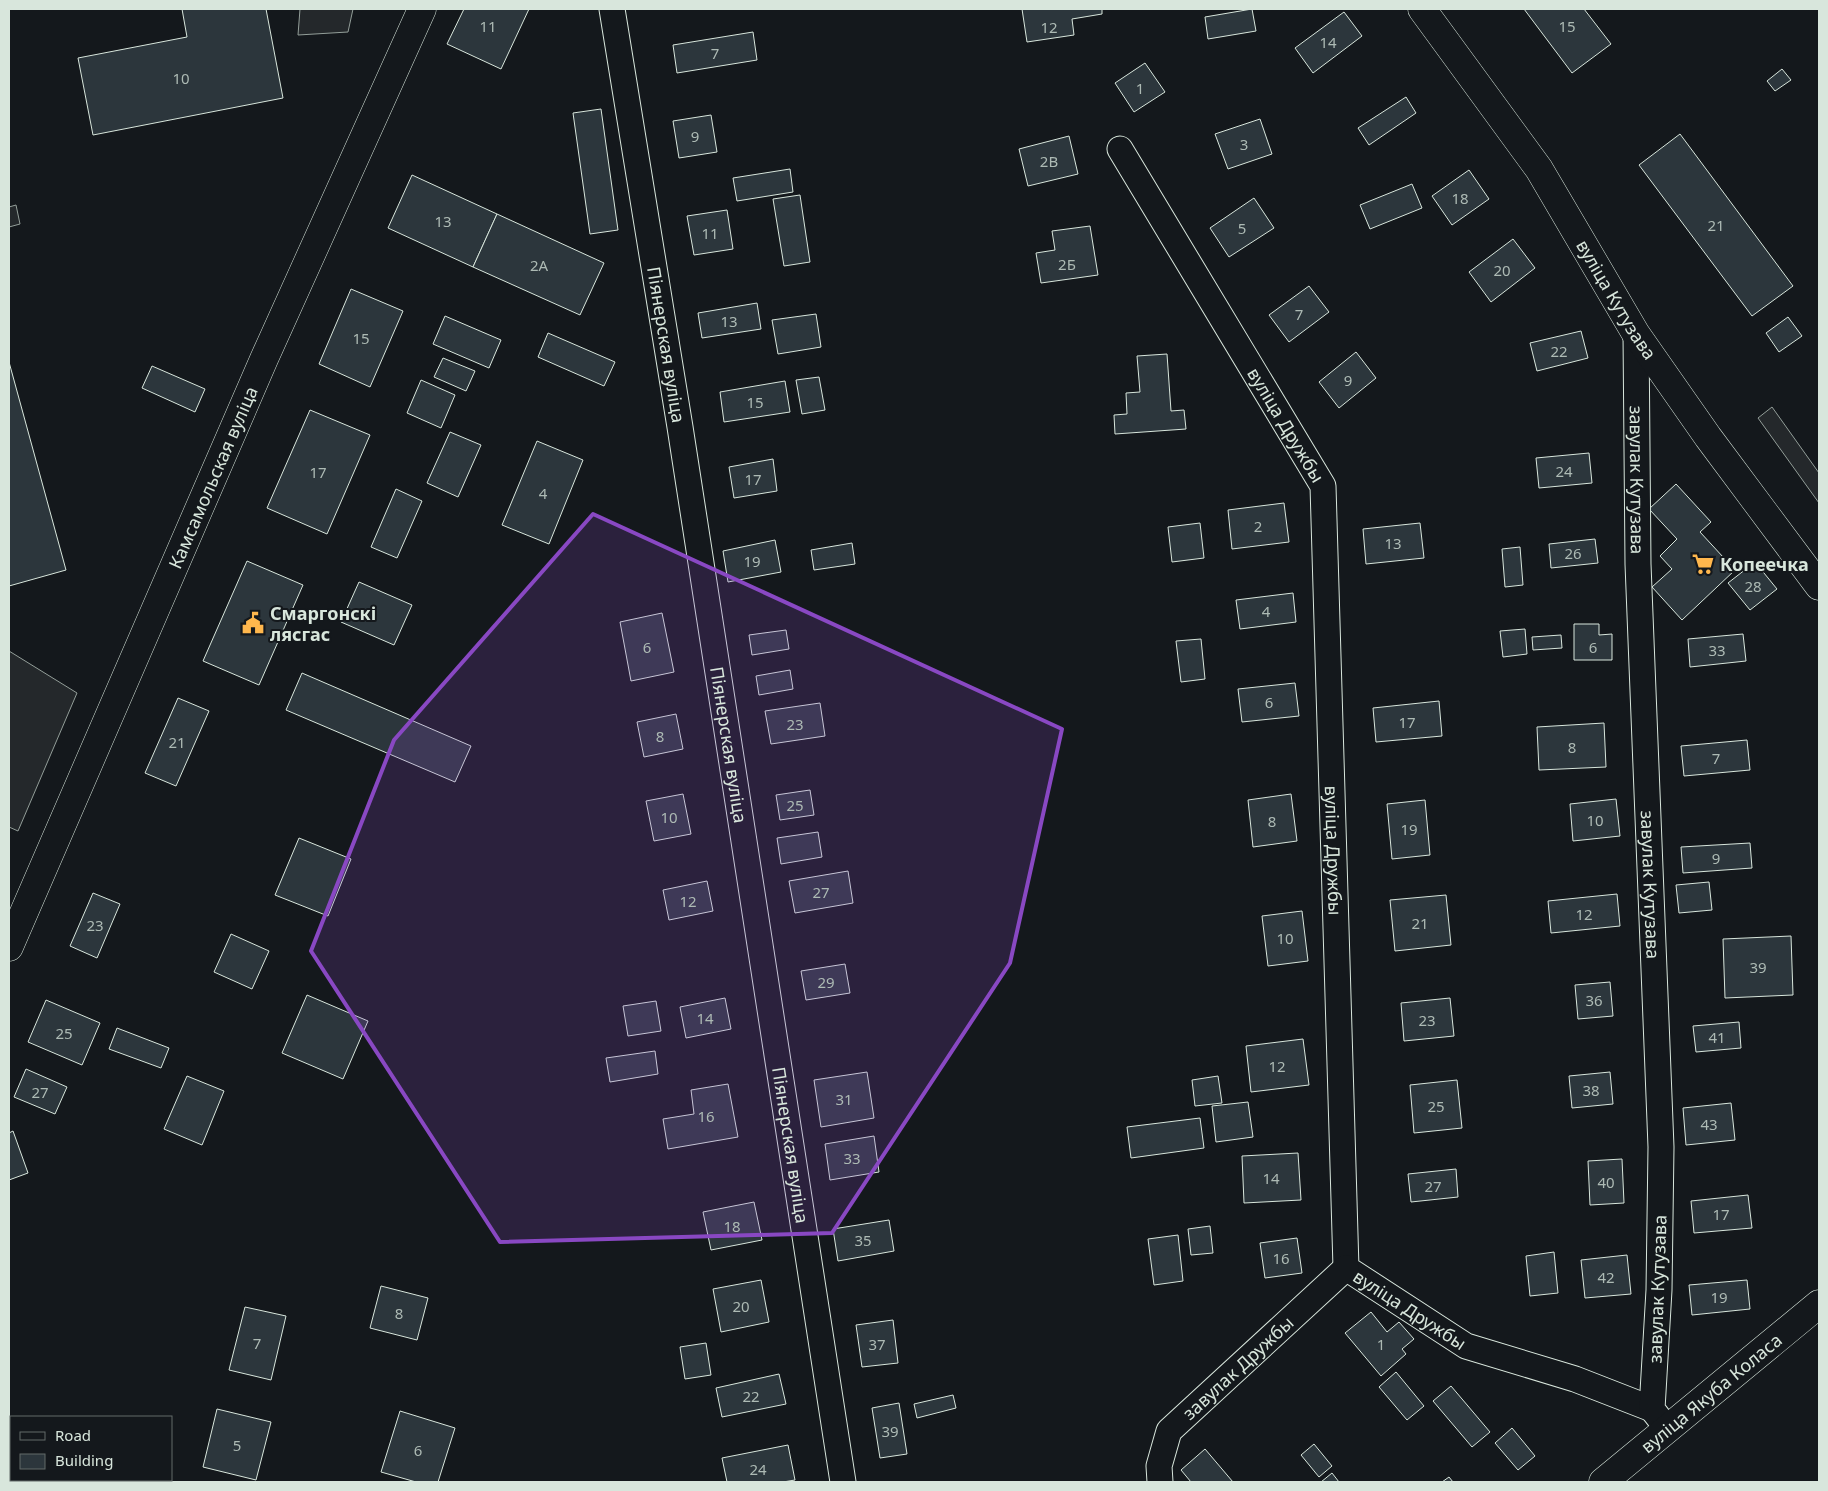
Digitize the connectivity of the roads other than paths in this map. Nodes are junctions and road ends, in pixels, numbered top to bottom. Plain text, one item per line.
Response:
1 (422, 9) edge
2 (612, 9) edge
3 (1422, 9) edge
4 (1120, 149) dead end
5 (1636, 334) junction
6 (1819, 586) edge
7 (9, 947) edge
8 (1346, 1268) junction
9 (1819, 1304) edge
10 (1660, 1419) junction
11 (843, 1482) edge
12 (1160, 1482) edge
13 (1603, 1482) edge

1 - 7 main road, Камсамольская вуліца
2 - 11 street, Піянерская вуліца
3 - 5 main road, вуліца Кутузава
4 - 8 street, вуліца Дружбы
5 - 6 main road, вуліца Кутузава
5 - 10 street, завулак Кутузава
8 - 10 street, вуліца Дружбы
8 - 12 street, завулак Дружбы
9 - 10 main road, вуліца Якуба Коласа
10 - 13 main road, вуліца Якуба Коласа

